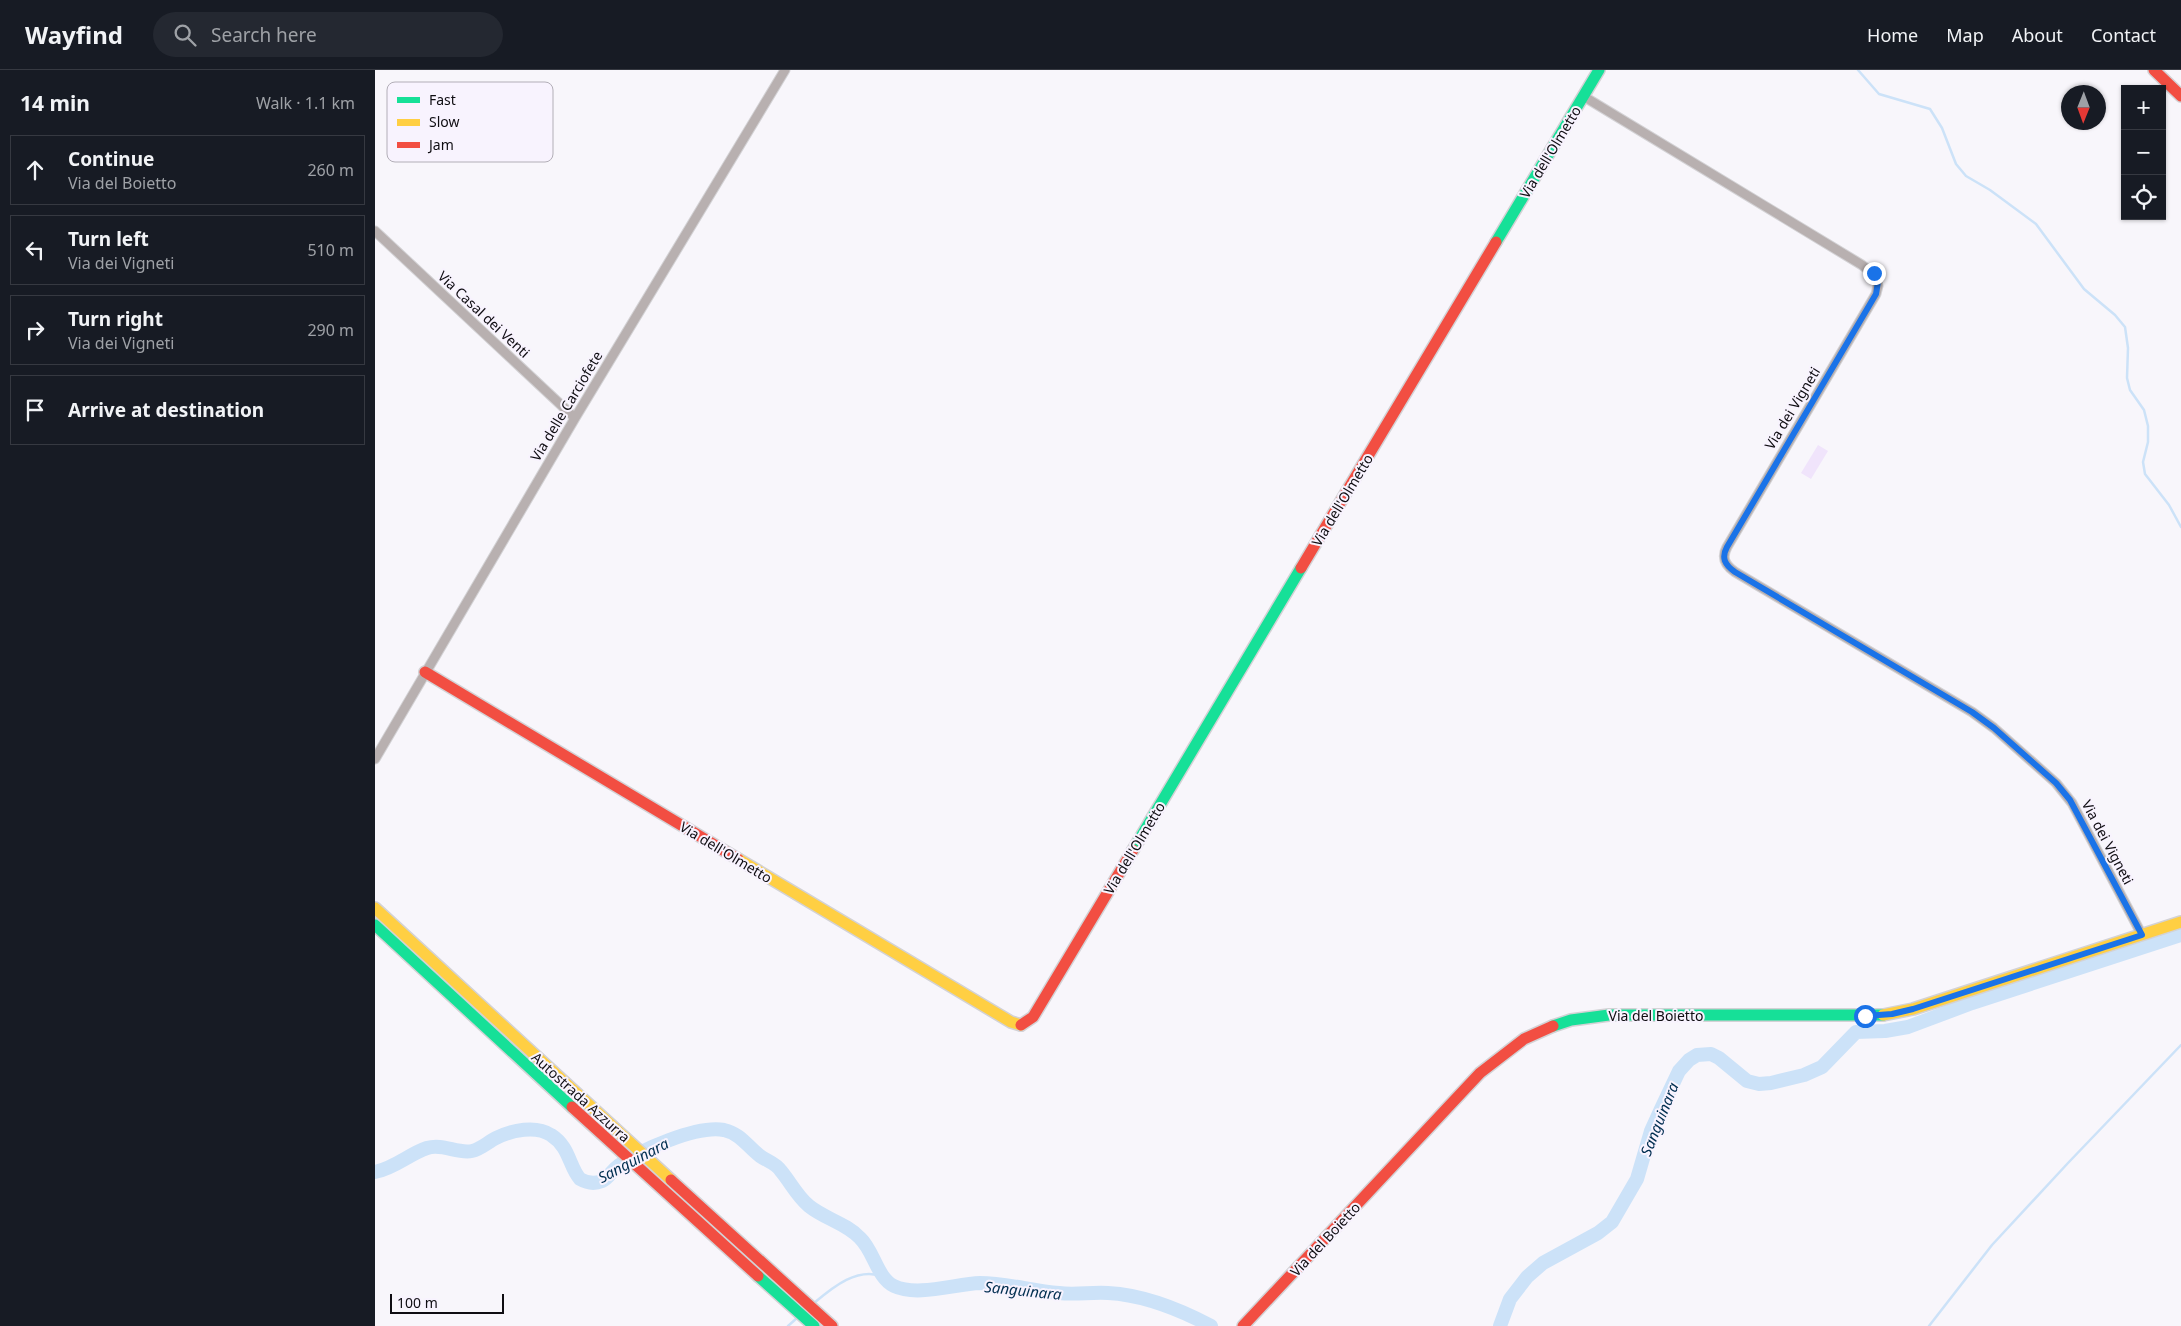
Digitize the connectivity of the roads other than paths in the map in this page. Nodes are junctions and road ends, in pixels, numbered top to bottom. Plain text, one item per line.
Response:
1 (785, 70) edge
2 (1599, 70) edge
3 (2154, 70) edge
4 (1583, 96) junction
5 (2181, 96) edge
6 (375, 231) edge
7 (575, 418) junction
8 (425, 672) junction
9 (375, 759) edge
10 (375, 908) edge
11 (2181, 922) edge
12 (375, 925) edge
13 (2142, 935) junction
14 (805, 1318) edge
15 (833, 1326) edge
16 (1243, 1326) edge

1 - 7 street, Via delle Carciofete
2 - 4 main road, Via dell'Olmetto
3 - 5 main road
4 - 8 main road, Via dell'Olmetto
4 - 13 street, Via dei Vigneti
6 - 7 street, Via Casal dei Venti
7 - 8 street, Via delle Carciofete
8 - 9 street, Via delle Carciofete
10 - 15 main road, Autostrada Azzurra
11 - 13 main road, Via del Boietto
12 - 14 main road, Autostrada Azzurra
13 - 16 main road, Via del Boietto

